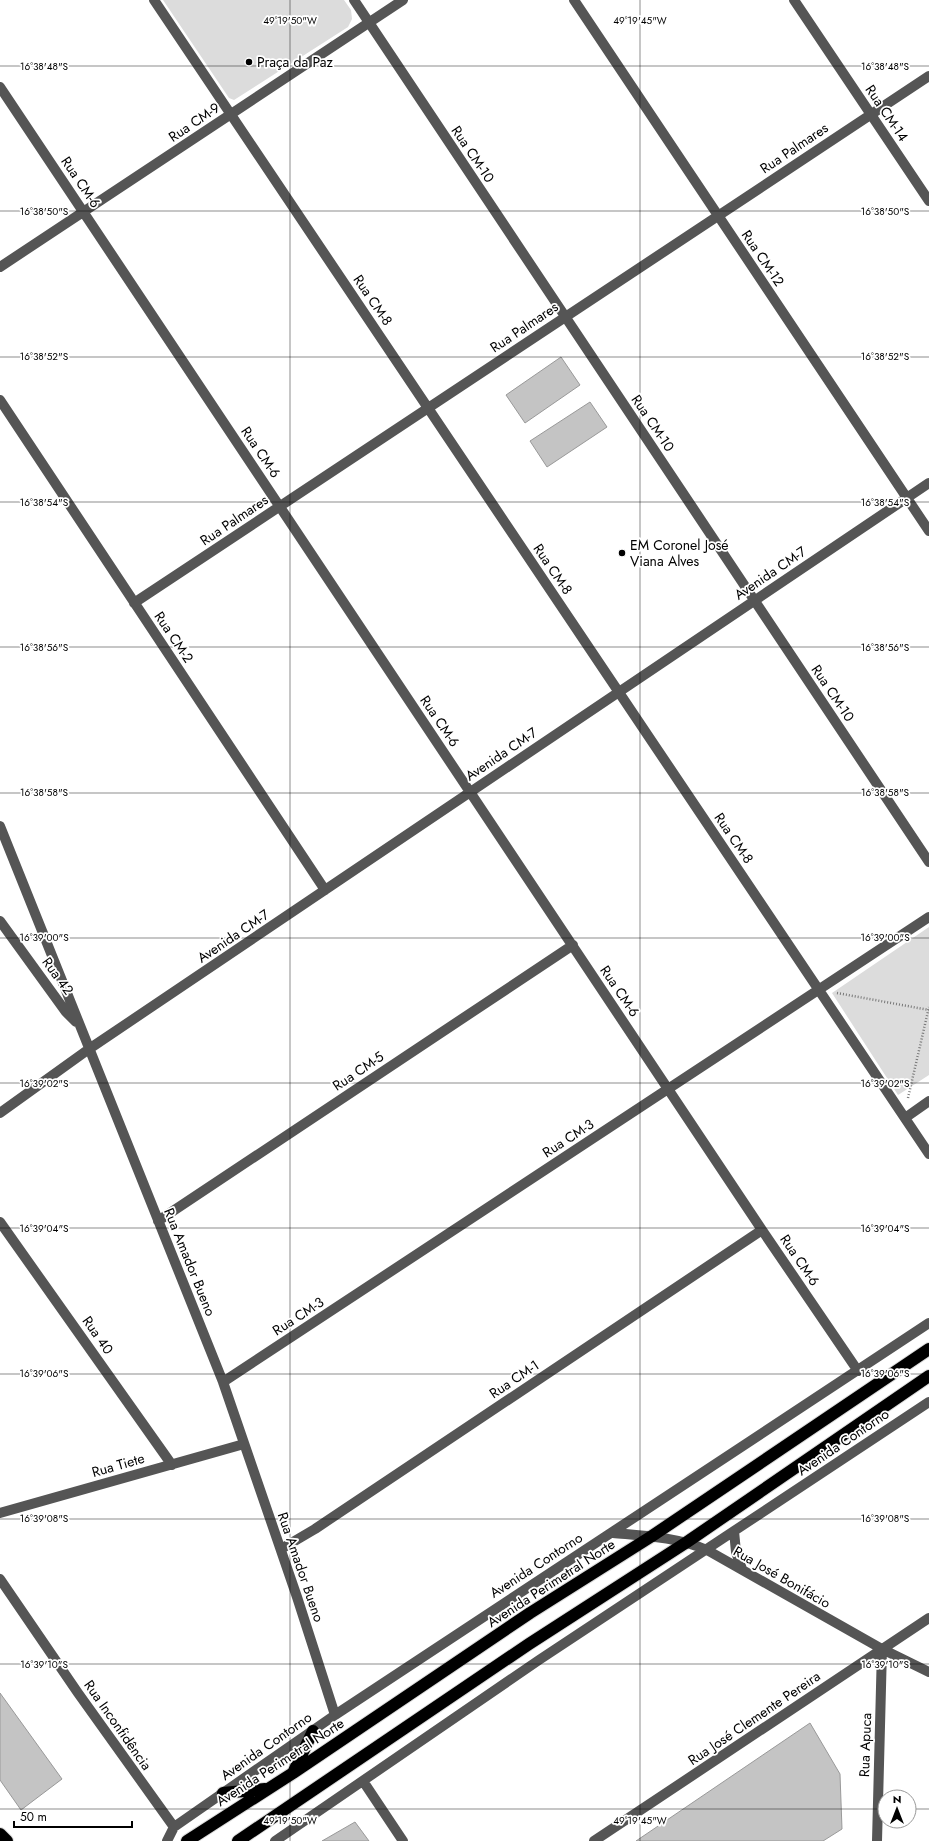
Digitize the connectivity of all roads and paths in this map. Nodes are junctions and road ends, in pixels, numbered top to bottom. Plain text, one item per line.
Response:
1 (154, 0) edge
2 (354, 0) edge
3 (403, 0) edge
4 (574, 0) edge
5 (794, 0) edge
6 (369, 22) junction
7 (929, 76) edge
8 (0, 86) edge
9 (231, 114) junction
10 (871, 114) junction
11 (929, 201) edge
12 (84, 212) junction
13 (718, 216) junction
14 (0, 268) edge
15 (565, 317) junction
16 (0, 400) edge
17 (428, 408) junction
18 (929, 483) edge
19 (907, 498) junction
20 (280, 506) junction
21 (929, 532) edge
22 (755, 601) junction
23 (134, 603) junction
24 (619, 692) junction
25 (471, 792) junction
26 (0, 826) edge
27 (929, 862) edge
28 (325, 890) junction
29 (929, 916) edge
30 (0, 921) edge
31 (573, 945) junction
32 (819, 989) junction
33 (929, 1009) edge
34 (80, 1027) junction
35 (89, 1049) junction
36 (669, 1088) junction
37 (929, 1101) edge
38 (0, 1113) edge
39 (904, 1117) junction
40 (929, 1154) edge
41 (158, 1221) junction
42 (0, 1222) edge
43 (762, 1230) junction
44 (929, 1323) edge
45 (929, 1349) edge
46 (858, 1371) junction
47 (929, 1376) edge
48 (223, 1382) junction
49 (929, 1402) edge
50 (244, 1444) junction
51 (172, 1465) junction
52 (0, 1513) edge
53 (734, 1531) junction
54 (613, 1533) junction
55 (652, 1536) junction
56 (687, 1542) junction
57 (281, 1549) junction
58 (707, 1550) junction
59 (742, 1570) junction
60 (0, 1579) edge
61 (929, 1618) edge
62 (882, 1650) junction
63 (929, 1672) edge
64 (335, 1715) junction
65 (313, 1730) junction
66 (293, 1773) junction
67 (363, 1781) junction
68 (269, 1788) junction
69 (223, 1793) junction
70 (174, 1827) junction
71 (0, 1834) edge
72 (6, 1841) edge
73 (167, 1841) edge
74 (187, 1841) edge
75 (238, 1841) edge
76 (275, 1841) edge
77 (403, 1841) edge
78 (594, 1841) edge
79 (877, 1841) edge

1 - 9 street, Rua CM-8
2 - 6 street, Rua CM-10
3 - 6 street, Rua CM-9
4 - 13 street, Rua CM-12
5 - 10 street, Rua CM-14
6 - 9 street, Rua CM-9
6 - 15 street, Rua CM-10
7 - 10 street, Rua Palmares
8 - 12 street, Rua CM-6
9 - 12 street, Rua CM-9
9 - 17 street, Rua CM-8
10 - 11 street, Rua CM-14
10 - 13 street, Rua Palmares
12 - 14 street, Rua CM-9
12 - 20 street, Rua CM-6
13 - 15 street, Rua Palmares
13 - 19 street, Rua CM-12
15 - 17 street, Rua Palmares
15 - 22 street, Rua CM-10
16 - 23 street, Rua CM-2
17 - 20 street, Rua Palmares
17 - 24 street, Rua CM-8
18 - 19 street, Avenida CM-7
19 - 21 street, Rua CM-12
19 - 22 street, Avenida CM-7
20 - 23 street, Rua Palmares
20 - 25 street, Rua CM-6
22 - 24 street, Avenida CM-7
22 - 27 street, Rua CM-10
23 - 28 street, Rua CM-2
24 - 25 street, Avenida CM-7
24 - 32 street, Rua CM-8
25 - 28 street, Avenida CM-7
25 - 31 street, Rua CM-6
26 - 34 street, Rua Amador Bueno
28 - 35 street, Avenida CM-7
29 - 32 street, Rua CM-3
30 - 34 street, Rua 42
31 - 36 street, Rua CM-6
31 - 41 street, Rua CM-5
32 - 33 path
32 - 36 street, Rua CM-3
32 - 39 street, Rua CM-8
33 - 39 path
34 - 35 street, Rua Amador Bueno
35 - 38 street, Avenida CM-7
35 - 41 street, Rua Amador Bueno
36 - 43 street, Rua CM-6
36 - 48 street, Rua CM-3
37 - 39 street
39 - 40 street, Rua CM-8
41 - 48 street, Rua Amador Bueno
42 - 51 street, Rua 40
43 - 46 street, Rua CM-6
43 - 57 street, Rua CM-1
44 - 46 street, Avenida Contorno
45 - 55 highway, Avenida Perimetral Norte
46 - 54 street, Avenida Contorno
47 - 56 highway
48 - 50 street, Rua Amador Bueno
49 - 53 street, Avenida Contorno
50 - 51 street, Rua Tiete
50 - 57 street, Rua Amador Bueno
51 - 52 street, Rua Tiete
53 - 58 street, Avenida Contorno
53 - 59 street
54 - 55 street, Rua José Bonifácio
54 - 64 street, Avenida Contorno
55 - 56 street, Rua José Bonifácio
55 - 66 highway, Avenida Perimetral Norte
56 - 58 street, Rua José Bonifácio
56 - 75 highway
57 - 64 street, Rua Amador Bueno
58 - 59 street, Rua José Bonifácio
58 - 67 street, Avenida Contorno
59 - 62 street, Rua José Bonifácio
60 - 70 street, Rua Inconfidência
61 - 62 street, Rua José Clemente Pereira
62 - 63 street, Rua José Bonifácio
62 - 78 street, Rua José Clemente Pereira
62 - 79 street, Rua Apuca
64 - 65 street, Avenida Contorno
65 - 66 highway
65 - 69 street, Avenida Contorno
66 - 68 highway, Avenida Perimetral Norte
67 - 76 street, Avenida Contorno
67 - 77 street
68 - 69 highway
68 - 74 highway, Avenida Perimetral Norte
69 - 70 street, Avenida Contorno
70 - 73 street, Avenida Contorno
71 - 72 highway

